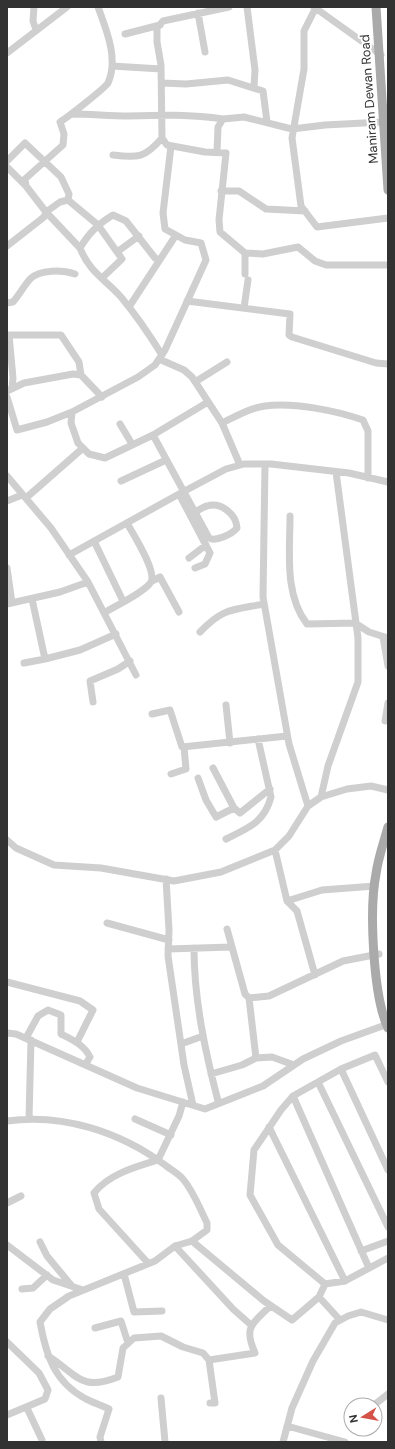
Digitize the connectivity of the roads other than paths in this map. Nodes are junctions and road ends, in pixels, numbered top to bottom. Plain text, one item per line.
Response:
1 (34, 7) edge
2 (67, 7) edge
3 (98, 7) edge
4 (229, 7) edge
5 (247, 7) edge
6 (376, 7) edge
7 (381, 7) edge
8 (315, 8) edge
9 (198, 14) junction
10 (160, 25) junction
11 (36, 30) junction
12 (124, 34) dead end
13 (205, 52) dead end
14 (7, 53) edge
15 (381, 55) junction
16 (112, 66) junction
17 (161, 69) junction
18 (162, 83) junction
19 (254, 87) junction
20 (72, 114) junction
21 (162, 115) junction
22 (223, 120) junction
23 (387, 120) edge
24 (267, 122) junction
25 (292, 129) junction
26 (162, 138) junction
27 (171, 146) junction
28 (386, 151) edge
29 (217, 152) junction
30 (112, 155) dead end
31 (7, 161) edge
32 (45, 163) junction
33 (7, 168) edge
34 (26, 186) junction
35 (388, 190) edge
36 (221, 191) junction
37 (68, 200) junction
38 (305, 211) junction
39 (46, 212) junction
40 (388, 218) edge
41 (98, 225) junction
42 (139, 236) junction
43 (176, 236) junction
44 (7, 246) edge
45 (80, 248) junction
46 (117, 252) junction
47 (245, 254) junction
48 (160, 260) junction
49 (388, 265) edge
50 (75, 274) dead end
51 (102, 278) junction
52 (187, 300) junction
53 (7, 303) edge
54 (129, 307) junction
55 (244, 308) junction
56 (161, 357) junction
57 (227, 362) dead end
58 (388, 364) edge
59 (82, 375) junction
60 (195, 382) junction
61 (9, 390) edge
62 (7, 397) edge
63 (102, 397) junction
64 (208, 402) junction
65 (72, 412) junction
66 (222, 423) junction
67 (120, 424) dead end
68 (153, 435) junction
69 (132, 444) junction
70 (83, 448) junction
71 (166, 460) junction
72 (240, 465) junction
73 (265, 465) junction
74 (336, 472) junction
75 (7, 476) edge
76 (368, 478) junction
77 (121, 481) dead end
78 (388, 482) edge
79 (182, 493) junction
80 (24, 496) junction
81 (7, 501) edge
82 (195, 512) junction
83 (290, 516) dead end
84 (127, 523) junction
85 (94, 541) junction
86 (206, 545) junction
87 (69, 555) junction
88 (189, 558) dead end
89 (7, 568) edge
90 (195, 568) dead end
91 (152, 581) junction
92 (88, 582) junction
93 (32, 599) junction
94 (123, 601) junction
95 (9, 604) edge
96 (264, 604) junction
97 (179, 612) dead end
98 (104, 613) junction
99 (355, 623) junction
100 (200, 632) dead end
101 (116, 634) junction
102 (386, 638) edge
103 (45, 659) junction
104 (130, 661) junction
105 (24, 663) dead end
106 (388, 666) edge
107 (136, 675) dead end
108 (93, 702) dead end
109 (388, 703) edge
110 (226, 705) dead end
111 (152, 714) dead end
112 (385, 721) dead end
113 (287, 736) junction
114 (258, 740) junction
115 (230, 743) junction
116 (184, 747) junction
117 (213, 768) dead end
118 (171, 774) dead end
119 (198, 778) dead end
120 (270, 789) junction
121 (388, 790) edge
122 (321, 797) junction
123 (308, 806) junction
124 (234, 808) junction
125 (388, 827) edge
126 (226, 839) dead end
127 (7, 840) edge
128 (388, 844) edge
129 (275, 850) junction
130 (166, 879) junction
131 (375, 886) junction
132 (288, 901) junction
133 (107, 923) dead end
134 (228, 929) dead end
135 (169, 940) junction
136 (231, 947) junction
137 (194, 948) junction
138 (168, 949) junction
139 (377, 955) junction
140 (315, 975) junction
141 (7, 982) edge
142 (249, 998) junction
143 (388, 1012) edge
144 (388, 1026) edge
145 (7, 1033) edge
146 (203, 1036) junction
147 (28, 1039) junction
148 (77, 1042) junction
149 (181, 1044) junction
150 (256, 1058) junction
151 (85, 1065) junction
152 (294, 1065) junction
153 (341, 1069) junction
154 (211, 1074) junction
155 (318, 1082) junction
156 (388, 1082) edge
157 (293, 1096) junction
158 (218, 1101) dead end
159 (183, 1102) junction
160 (193, 1105) junction
161 (29, 1119) junction
162 (135, 1119) dead end
163 (7, 1121) edge
164 (269, 1127) junction
165 (171, 1135) junction
166 (158, 1160) junction
167 (388, 1170) edge
168 (21, 1196) dead end
169 (7, 1203) edge
170 (388, 1227) edge
171 (192, 1241) junction
172 (388, 1241) edge
173 (40, 1242) dead end
174 (7, 1245) edge
175 (175, 1246) junction
176 (361, 1251) junction
177 (388, 1258) edge
178 (148, 1264) junction
179 (369, 1268) junction
180 (124, 1274) junction
181 (46, 1276) junction
182 (345, 1281) junction
183 (325, 1284) junction
184 (73, 1287) junction
185 (22, 1289) dead end
186 (83, 1290) junction
187 (319, 1297) junction
188 (270, 1306) junction
189 (162, 1311) dead end
190 (340, 1320) junction
191 (388, 1320) edge
192 (251, 1325) junction
193 (95, 1328) dead end
194 (7, 1342) edge
195 (128, 1343) junction
196 (48, 1356) junction
197 (209, 1360) junction
198 (161, 1398) dead end
199 (210, 1403) dead end
200 (27, 1408) junction
201 (7, 1415) edge
202 (288, 1426) junction
203 (42, 1440) dead end
204 (333, 1440) edge
205 (101, 1442) edge
206 (165, 1442) edge
207 (283, 1442) edge
208 (345, 1442) edge

1 - 11 street
2 - 11 street
3 - 16 street
4 - 9 street
5 - 19 street
6 - 15 main road, Maniram Dewan Road
7 - 15 main road, Maniram Dewan Road
8 - 15 street
8 - 25 street
9 - 10 street
9 - 13 street
10 - 12 street
10 - 17 street
11 - 14 street
15 - 23 main road, Maniram Dewan Road
16 - 17 street
16 - 20 street
17 - 18 street
18 - 19 street
18 - 21 street
19 - 24 street
20 - 21 street
20 - 32 street
21 - 22 street
21 - 26 street
22 - 24 street
22 - 29 street
23 - 25 street
23 - 28 main road, Maniram Dewan Road
24 - 25 street
25 - 38 street
26 - 27 street
26 - 30 street
27 - 29 street
27 - 43 street
28 - 35 main road, Maniram Dewan Road
29 - 36 street
31 - 32 street
32 - 34 street
32 - 37 street
33 - 34 street
34 - 39 street
36 - 38 street
36 - 47 street
37 - 39 street
37 - 41 street
38 - 40 street
39 - 44 street
39 - 45 street
41 - 42 street
41 - 45 street
41 - 46 street
42 - 46 street
42 - 48 street
43 - 48 street
43 - 52 street
45 - 51 street
46 - 51 street
47 - 49 street
47 - 55 street
48 - 54 street
50 - 53 street
51 - 54 street
52 - 55 street
52 - 56 street
54 - 56 street
55 - 58 street
56 - 60 street
56 - 63 street
57 - 60 street
59 - 61 street
59 - 61 street
59 - 63 street
60 - 64 street
62 - 65 street
63 - 65 street
64 - 66 street
64 - 68 street
65 - 70 street
66 - 72 street
66 - 76 street
67 - 69 street
68 - 69 street
68 - 71 street
69 - 70 street
70 - 80 street
71 - 77 street
71 - 79 street
72 - 73 street
72 - 79 street
73 - 74 street
73 - 96 street
74 - 76 street
74 - 99 street
75 - 80 street
76 - 78 street
79 - 82 street
79 - 84 street
79 - 86 street
80 - 81 street
80 - 87 street
82 - 82 street
83 - 99 street
84 - 85 street
84 - 91 street
85 - 87 street
85 - 94 street
86 - 88 street
86 - 90 street
87 - 92 street
89 - 95 street
91 - 94 street
91 - 97 street
92 - 93 street
92 - 98 street
93 - 95 street
93 - 103 street
94 - 98 street
96 - 100 street
96 - 113 street
98 - 101 street
99 - 102 street
99 - 122 street
101 - 103 street
101 - 104 street
102 - 106 street
103 - 105 street
104 - 107 street
104 - 108 street
109 - 112 street
110 - 115 street
111 - 116 street
113 - 114 street
113 - 123 street
114 - 115 street
114 - 120 street
115 - 116 street
116 - 118 street
117 - 124 street
119 - 124 street
120 - 124 street
120 - 126 street
121 - 122 street
122 - 123 street
123 - 129 street
125 - 131 main road
127 - 130 street
128 - 139 main road
129 - 130 street
129 - 132 street
130 - 135 street
131 - 132 street
131 - 139 main road
132 - 140 street
133 - 135 street
134 - 136 street
135 - 138 street
136 - 137 street
136 - 142 street
137 - 138 street
137 - 146 street
138 - 149 street
139 - 140 street
139 - 143 main road
139 - 144 main road
140 - 142 street
141 - 148 street
142 - 150 street
144 - 152 street
145 - 147 street
146 - 149 street
146 - 154 street
147 - 148 street
147 - 151 street
147 - 161 street
148 - 151 street
149 - 160 street
150 - 152 street
150 - 154 street
151 - 159 street
152 - 160 street
153 - 155 street
153 - 156 street
153 - 167 street
154 - 158 street
155 - 157 street
155 - 170 street
157 - 164 street
157 - 176 street
159 - 160 street
159 - 165 street
161 - 163 street
161 - 166 street
162 - 165 street
164 - 182 street
164 - 183 street
165 - 166 street
166 - 171 street
166 - 178 street
168 - 169 street
171 - 175 street
171 - 188 street
172 - 176 street
173 - 184 street
174 - 181 street
175 - 178 street
175 - 192 street
176 - 179 street
177 - 179 street
178 - 180 street
179 - 182 street
180 - 186 street
180 - 189 street
181 - 184 street
181 - 185 street
182 - 183 street
183 - 187 street
184 - 186 street
186 - 196 street
187 - 188 street
187 - 190 street
188 - 192 street
190 - 191 street
190 - 202 street
192 - 197 street
193 - 195 street
194 - 200 street
195 - 196 street
195 - 197 street
196 - 205 street
197 - 199 street
198 - 206 street
200 - 201 street
200 - 203 street
202 - 204 street
202 - 207 street
204 - 208 street

